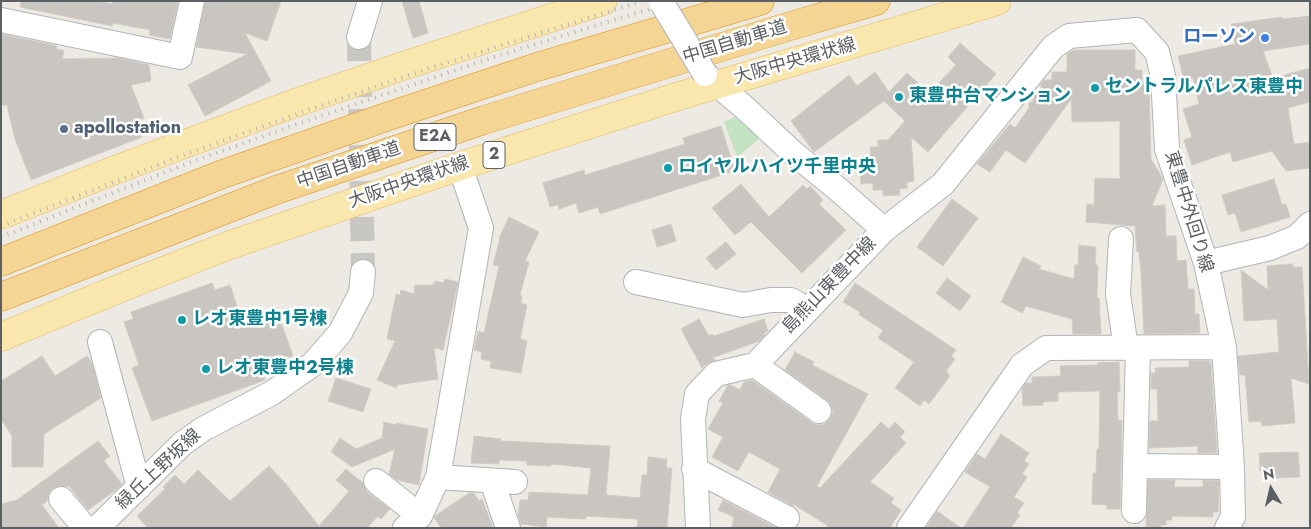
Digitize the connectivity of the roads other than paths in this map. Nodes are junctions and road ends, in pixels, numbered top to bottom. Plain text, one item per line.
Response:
1 (192, 1) edge
2 (370, 1) edge
3 (603, 1) edge
4 (760, 1) edge
5 (876, 1) edge
6 (997, 1) edge
7 (662, 2) edge
8 (1, 20) edge
9 (359, 37) tunnel mouth
10 (711, 79) junction
11 (460, 166) junction
12 (1, 215) edge
13 (1310, 224) edge
14 (884, 230) junction
15 (1121, 239) dead end
16 (1, 262) edge
17 (1206, 263) junction
18 (363, 272) tunnel mouth
19 (636, 282) dead end
20 (1, 296) edge
21 (807, 310) junction
22 (1, 337) edge
23 (100, 342) dead end
24 (1224, 347) junction
25 (1132, 348) junction
26 (755, 365) junction
27 (819, 411) dead end
28 (1135, 466) junction
29 (1232, 467) junction
30 (694, 469) junction
31 (438, 477) junction
32 (376, 481) dead end
33 (492, 481) junction
34 (515, 482) dead end
35 (139, 487) junction
36 (62, 499) dead end
37 (1134, 511) dead end
38 (787, 518) dead end
39 (412, 522) edge
40 (84, 528) edge
41 (97, 528) edge
42 (508, 528) edge
43 (698, 528) edge
44 (910, 528) edge
45 (1227, 528) edge

1 - 8 street
2 - 9 street
3 - 12 main road
4 - 16 highway, 中国自動車道 / E2A
5 - 20 highway, 中国自動車道 / E2A
6 - 10 main road, 大阪中央環状線 / 2
7 - 10 street, 島熊山東豊中線, bridge
10 - 11 main road, 大阪中央環状線 / 2
10 - 14 street, 島熊山東豊中線
11 - 22 main road, 大阪中央環状線 / 2
11 - 31 street
13 - 17 street
14 - 17 street, 東豊中外回り線
14 - 21 street, 島熊山東豊中線
15 - 25 street
17 - 24 street, 東豊中外回り線
18 - 35 street, 緑丘上野坂線
19 - 21 street
21 - 26 street, 島熊山東豊中線
23 - 35 street
24 - 25 street
24 - 29 street, 東豊中外回り線
25 - 28 street
25 - 44 street
26 - 27 street
26 - 30 street
28 - 29 street
28 - 37 street
29 - 45 street, 東豊中外回り線
30 - 38 street
30 - 43 street
31 - 33 street
31 - 39 street
32 - 39 street
33 - 34 street
33 - 42 street
35 - 41 street, 緑丘上野坂線
36 - 40 street

